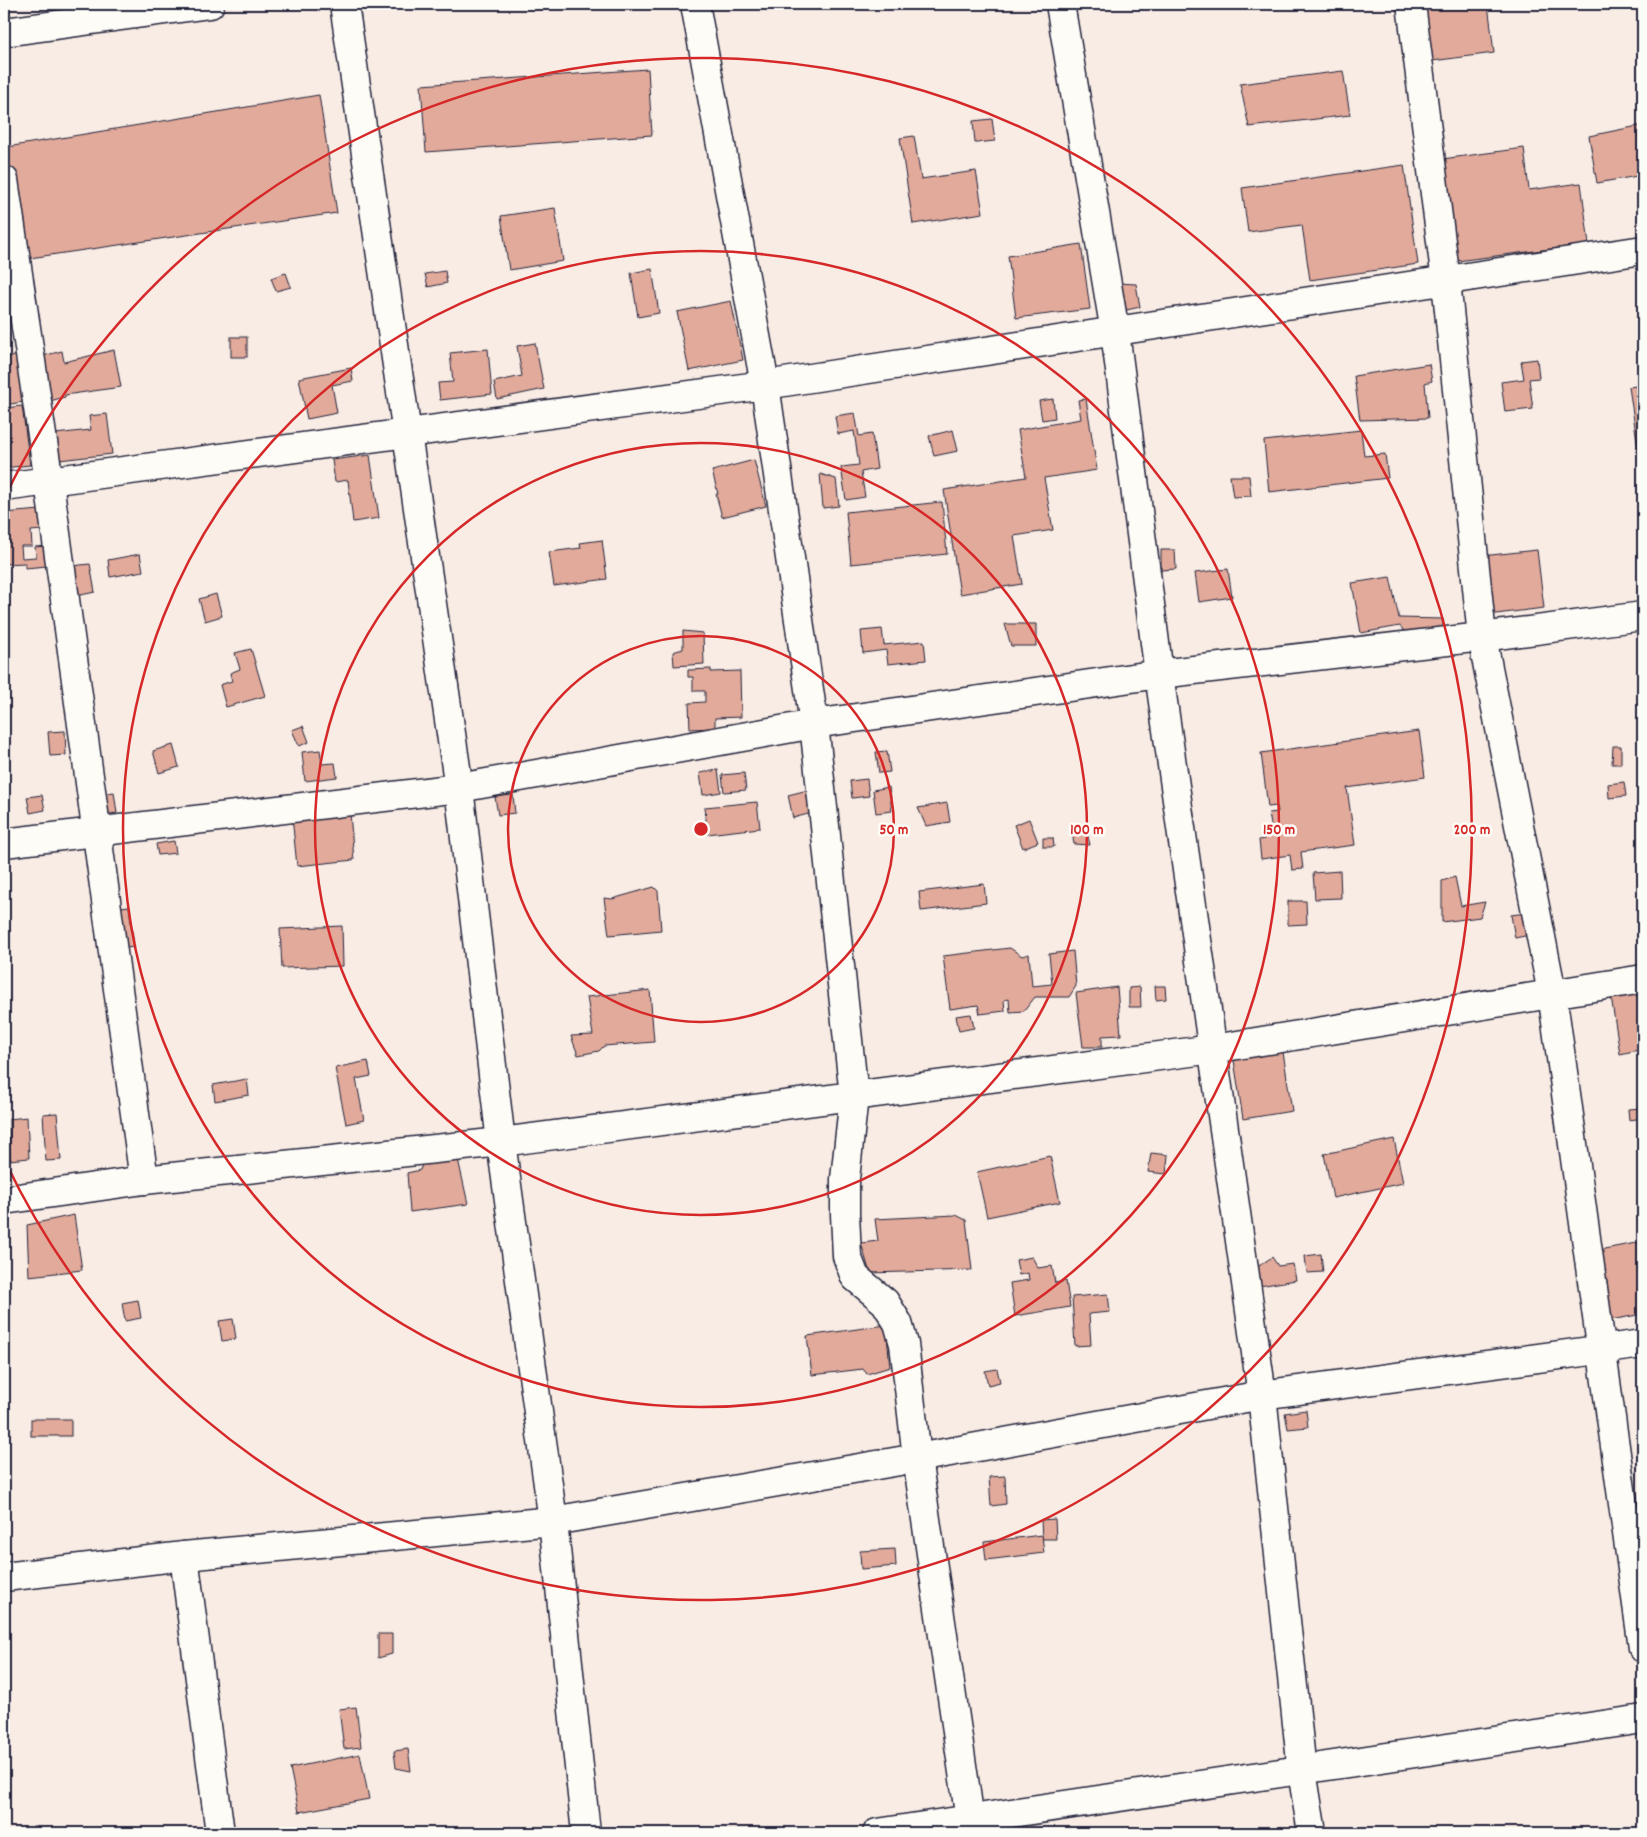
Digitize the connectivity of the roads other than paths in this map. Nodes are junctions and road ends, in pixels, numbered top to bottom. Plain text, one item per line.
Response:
1 (210, 4) edge
2 (344, 4) edge
3 (695, 4) edge
4 (1060, 4) edge
5 (1411, 4) edge
6 (4, 32) edge
7 (4, 180) edge
8 (1643, 250) edge
9 (1446, 281) junction
10 (1115, 332) junction
11 (765, 385) junction
12 (408, 434) junction
13 (49, 482) junction
14 (4, 487) edge
15 (1643, 616) edge
16 (1482, 637) junction
17 (1159, 674) junction
18 (814, 724) junction
19 (459, 788) junction
20 (96, 831) junction
21 (4, 843) edge
22 (1643, 979) edge
23 (1552, 993) junction
24 (1213, 1049) junction
25 (854, 1096) junction
26 (501, 1142) junction
27 (144, 1180) junction
28 (4, 1200) edge
29 (1643, 1344) edge
30 (1602, 1349) junction
31 (1262, 1396) junction
32 (917, 1458) junction
33 (553, 1521) junction
34 (184, 1556) junction
35 (4, 1577) edge
36 (1643, 1648) edge
37 (1643, 1719) edge
38 (1302, 1771) junction
39 (970, 1820) junction
40 (220, 1833) edge
41 (586, 1833) edge
42 (877, 1833) edge
43 (1312, 1833) edge

1 - 6 main road
2 - 12 main road
3 - 11 main road
4 - 10 main road
5 - 9 main road
7 - 13 main road
8 - 9 main road
9 - 10 main road
9 - 16 main road
10 - 11 main road
10 - 17 main road
11 - 12 main road
11 - 18 main road
12 - 13 main road
12 - 19 main road
13 - 14 main road
13 - 20 main road
15 - 16 main road
16 - 17 main road
16 - 23 main road
17 - 18 main road
17 - 24 main road
18 - 19 main road
18 - 25 main road
19 - 20 main road
19 - 26 main road
20 - 21 main road
20 - 27 main road
22 - 23 main road
23 - 24 main road
23 - 30 main road
24 - 25 main road
24 - 31 main road
25 - 26 main road
25 - 32 main road
26 - 27 main road
26 - 33 main road
27 - 28 main road
29 - 30 main road
30 - 31 main road
30 - 36 main road
31 - 32 main road
31 - 38 main road
32 - 33 main road
32 - 39 main road
33 - 34 main road
33 - 41 main road
34 - 35 main road
34 - 40 main road
37 - 38 main road
38 - 39 main road
38 - 43 main road
39 - 42 main road

